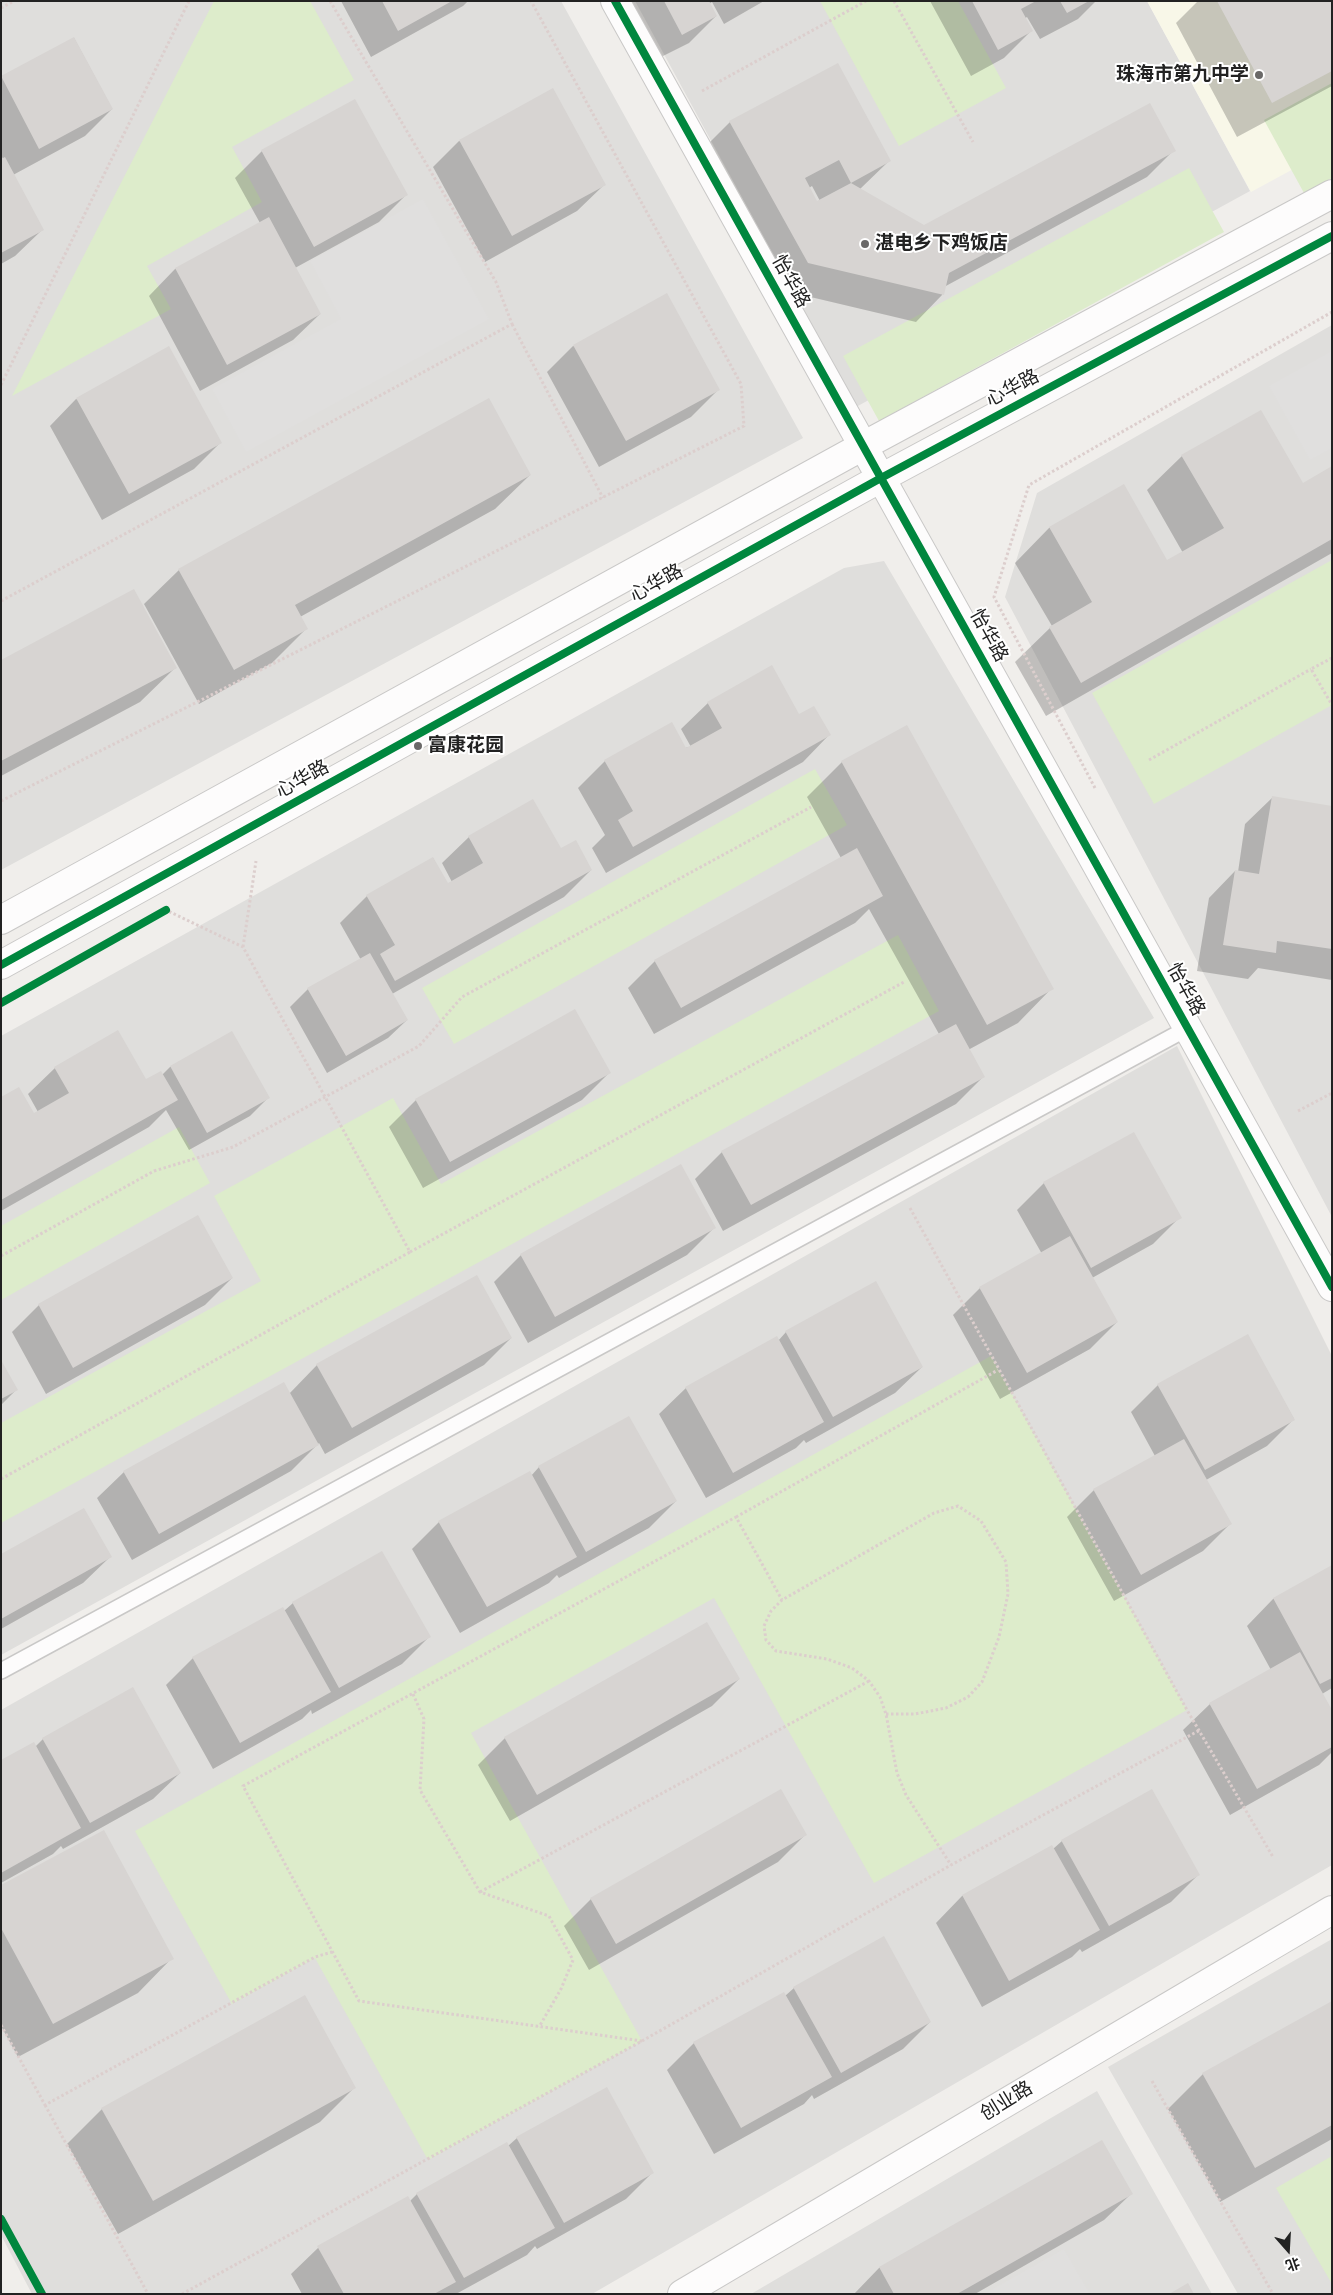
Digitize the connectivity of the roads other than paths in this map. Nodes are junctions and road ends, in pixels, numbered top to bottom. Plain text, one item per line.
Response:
1 (615, 1) edge
2 (1332, 194) edge
3 (1332, 236) edge
4 (863, 446) junction
5 (881, 478) junction
6 (1, 920) edge
7 (1, 965) edge
8 (1188, 1028) junction
9 (1332, 1287) edge
10 (1, 1671) edge
11 (1332, 1910) edge
12 (682, 2294) edge

1 - 4 street, 怡华路
2 - 4 street, 心华路
3 - 5 street, 心华路
4 - 5 street, 怡华路
4 - 6 street, 心华路
5 - 7 street, 心华路
5 - 8 street, 怡华路
8 - 9 street, 怡华路
8 - 10 lane
11 - 12 street, 创业路

